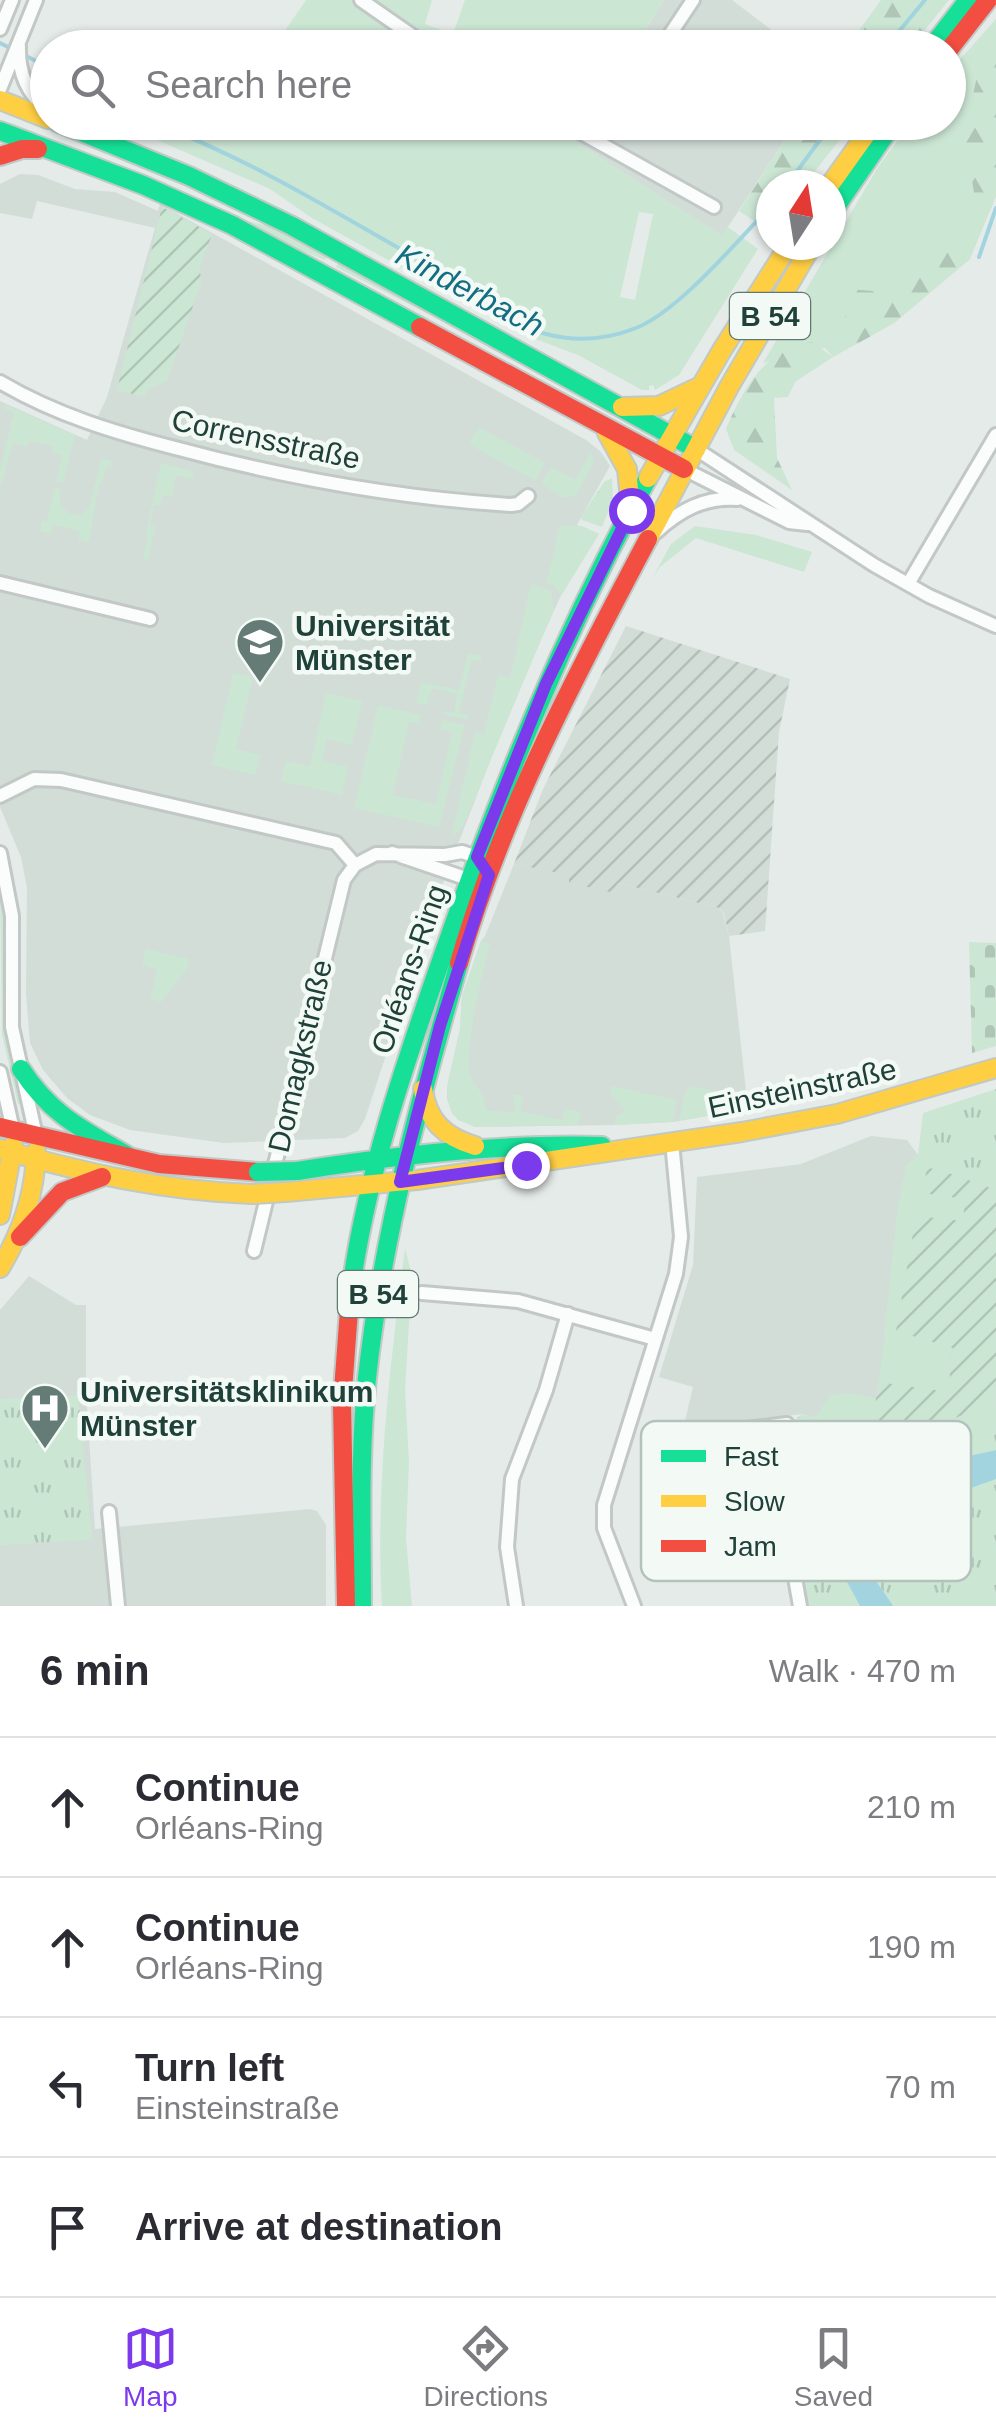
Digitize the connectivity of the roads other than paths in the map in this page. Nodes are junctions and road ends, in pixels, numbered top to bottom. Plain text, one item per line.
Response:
1 (12, 0) edge
2 (36, 0) edge
3 (361, 0) edge
4 (694, 0) edge
5 (968, 0) edge
6 (988, 0) edge
7 (0, 29) edge
8 (404, 30) edge
9 (673, 30) edge
10 (945, 30) edge
11 (964, 30) edge
12 (17, 50) junction
13 (0, 89) edge
14 (30, 91) edge
15 (0, 100) edge
16 (30, 111) edge
17 (0, 130) edge
18 (103, 140) edge
19 (862, 140) edge
20 (882, 140) edge
21 (598, 141) edge
22 (51, 150) junction
23 (0, 156) edge
24 (841, 170) edge
25 (846, 192) edge
26 (714, 207) dead end
27 (780, 260) edge
28 (803, 260) edge
29 (0, 382) edge
30 (700, 386) junction
31 (617, 406) junction
32 (596, 422) junction
33 (996, 434) edge
34 (672, 436) junction
35 (696, 448) junction
36 (660, 457) junction
37 (684, 469) junction
38 (528, 496) dead end
39 (744, 500) junction
40 (631, 510) junction
41 (808, 524) junction
42 (645, 542) junction
43 (0, 583) edge
44 (908, 584) junction
45 (150, 619) dead end
46 (996, 626) edge
47 (0, 796) edge
48 (0, 853) edge
49 (392, 854) junction
50 (470, 854) junction
51 (355, 866) junction
52 (489, 875) junction
53 (468, 881) junction
54 (996, 1068) edge
55 (21, 1069) junction
56 (0, 1072) edge
57 (423, 1089) junction
58 (6, 1128) edge
59 (36, 1136) junction
60 (672, 1142) junction
61 (617, 1148) junction
62 (500, 1150) junction
63 (7, 1151) edge
64 (406, 1156) junction
65 (379, 1158) junction
66 (36, 1160) junction
67 (137, 1162) junction
68 (105, 1177) junction
69 (400, 1182) junction
70 (372, 1185) junction
71 (0, 1215) edge
72 (16, 1240) junction
73 (254, 1252) dead end
74 (0, 1268) edge
75 (422, 1293) dead end
76 (568, 1314) junction
77 (656, 1339) junction
78 (110, 1512) dead end
79 (796, 1581) edge
80 (118, 1606) edge
81 (346, 1606) edge
82 (362, 1606) edge
83 (516, 1606) edge
84 (634, 1606) edge
85 (800, 1606) edge

1 - 7 street
2 - 12 street
3 - 8 street
4 - 9 street
5 - 10 main road
6 - 11 main road
12 - 13 street
12 - 14 street
15 - 16 main road
17 - 22 main road
18 - 31 main road
19 - 24 main road
20 - 25 main road
21 - 26 street
22 - 23 main road
22 - 32 main road
27 - 30 main road, Orléans-Ring / B 54
28 - 35 main road, Orléans-Ring / B 54
29 - 38 street, Corrensstraße
30 - 31 main road
30 - 34 main road, Orléans-Ring / B 54
31 - 34 main road
32 - 36 main road
32 - 40 main road
33 - 44 street
34 - 35 main road
34 - 36 main road, Orléans-Ring / B 54
35 - 37 main road, Orléans-Ring / B 54
35 - 41 street
36 - 37 main road
36 - 40 main road, Orléans-Ring / B 54
37 - 39 street
37 - 42 main road, Orléans-Ring / B 54
39 - 41 street
39 - 42 street
40 - 50 main road, Orléans-Ring / B 54
41 - 44 street
42 - 52 main road, Orléans-Ring / B 54
43 - 45 street
44 - 46 street
47 - 51 street
48 - 55 street
49 - 50 street
49 - 51 street
49 - 53 street
50 - 52 street
50 - 53 main road, Orléans-Ring / B 54
51 - 73 street, Domagkstraße
52 - 53 street
52 - 57 main road, Orléans-Ring / B 54
53 - 65 main road, Orléans-Ring / B 54
54 - 60 main road, Einsteinstraße
55 - 59 street
55 - 67 main road
56 - 58 street
57 - 62 main road
57 - 64 main road, Orléans-Ring / B 54
58 - 59 main road, Einsteinstraße
58 - 63 main road
59 - 66 main road
59 - 67 main road, Einsteinstraße
60 - 61 main road, Einsteinstraße
60 - 77 street
61 - 62 main road, Einsteinstraße
61 - 69 main road, Einsteinstraße
62 - 64 main road, Einsteinstraße
63 - 66 main road, Einsteinstraße
63 - 71 main road
64 - 65 main road, Einsteinstraße
64 - 69 main road, Orléans-Ring / B 54
65 - 67 main road, Einsteinstraße, bridge
65 - 70 main road, Orléans-Ring / B 54
66 - 68 main road, Einsteinstraße
66 - 72 main road
68 - 70 main road, Einsteinstraße, bridge
68 - 72 main road
69 - 70 main road, Einsteinstraße
69 - 82 main road, B 54
70 - 81 main road, B 54
72 - 74 main road
75 - 76 street
76 - 77 street
76 - 83 street
77 - 84 street
78 - 80 street
79 - 85 street

